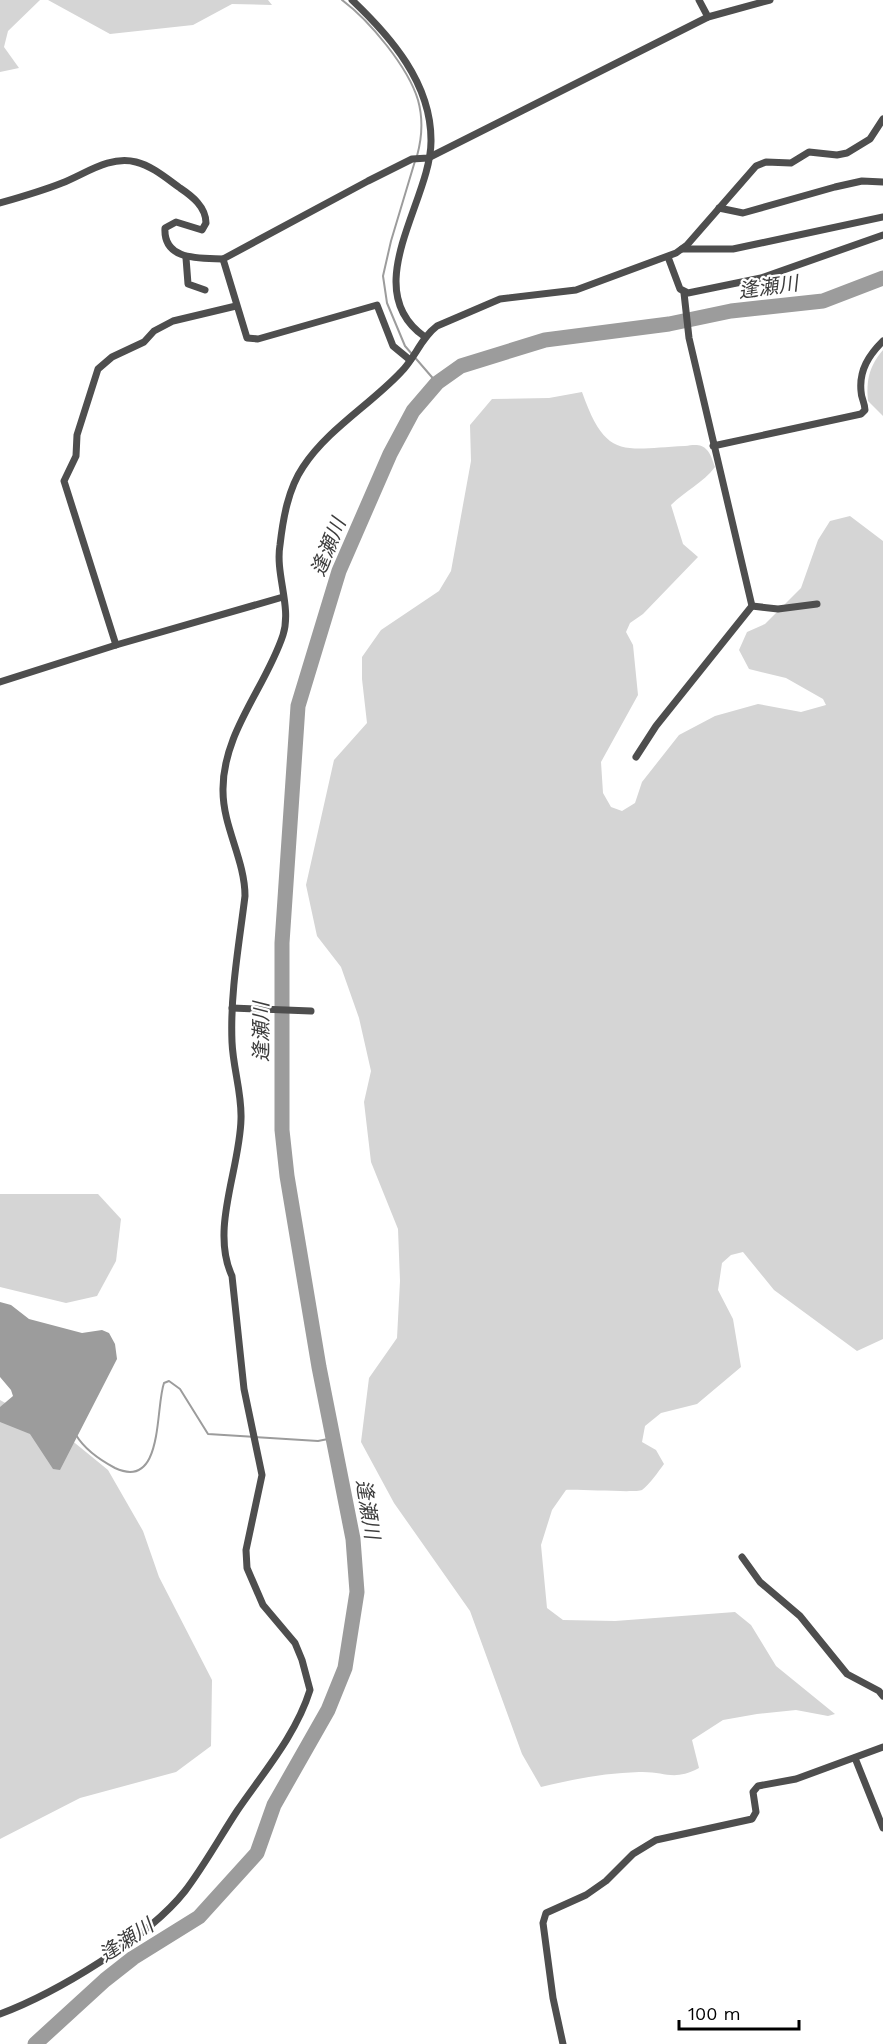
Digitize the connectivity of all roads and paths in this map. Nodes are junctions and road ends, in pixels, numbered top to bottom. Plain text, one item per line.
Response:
1 (352, 0) edge
2 (699, 0) edge
3 (770, 0) edge
4 (708, 17) junction
5 (883, 119) edge
6 (425, 158) junction
7 (883, 182) edge
8 (0, 203) edge
9 (719, 208) junction
10 (883, 217) edge
11 (883, 235) edge
12 (682, 249) junction
13 (668, 257) junction
14 (186, 258) junction
15 (223, 259) junction
16 (205, 290) dead end
17 (684, 296) junction
18 (236, 306) junction
19 (425, 337) junction
20 (883, 341) edge
21 (411, 358) junction
22 (713, 446) junction
23 (283, 597) junction
24 (817, 604) dead end
25 (752, 606) junction
26 (116, 645) junction
27 (0, 682) edge
28 (636, 757) dead end
29 (232, 1008) junction
30 (311, 1011) dead end
31 (742, 1557) dead end
32 (883, 1696) edge
33 (883, 1747) edge
34 (855, 1758) junction
35 (883, 1827) edge
36 (0, 2014) edge
37 (563, 2044) edge

1 - 6 street
2 - 4 street
3 - 4 street
4 - 6 street
5 - 9 street
6 - 15 street
6 - 19 street
7 - 9 street
8 - 14 street
9 - 12 street
10 - 12 street
11 - 17 street
12 - 13 street
13 - 17 street
13 - 19 street
14 - 15 street
14 - 16 street
15 - 18 street
17 - 22 street
18 - 21 street
18 - 26 street
19 - 21 street
20 - 22 street
21 - 23 street
22 - 25 street
23 - 26 street
23 - 29 street
24 - 25 street
25 - 28 street
26 - 27 street
29 - 30 street
29 - 36 street
31 - 32 street
33 - 34 street
34 - 35 street
34 - 37 street

